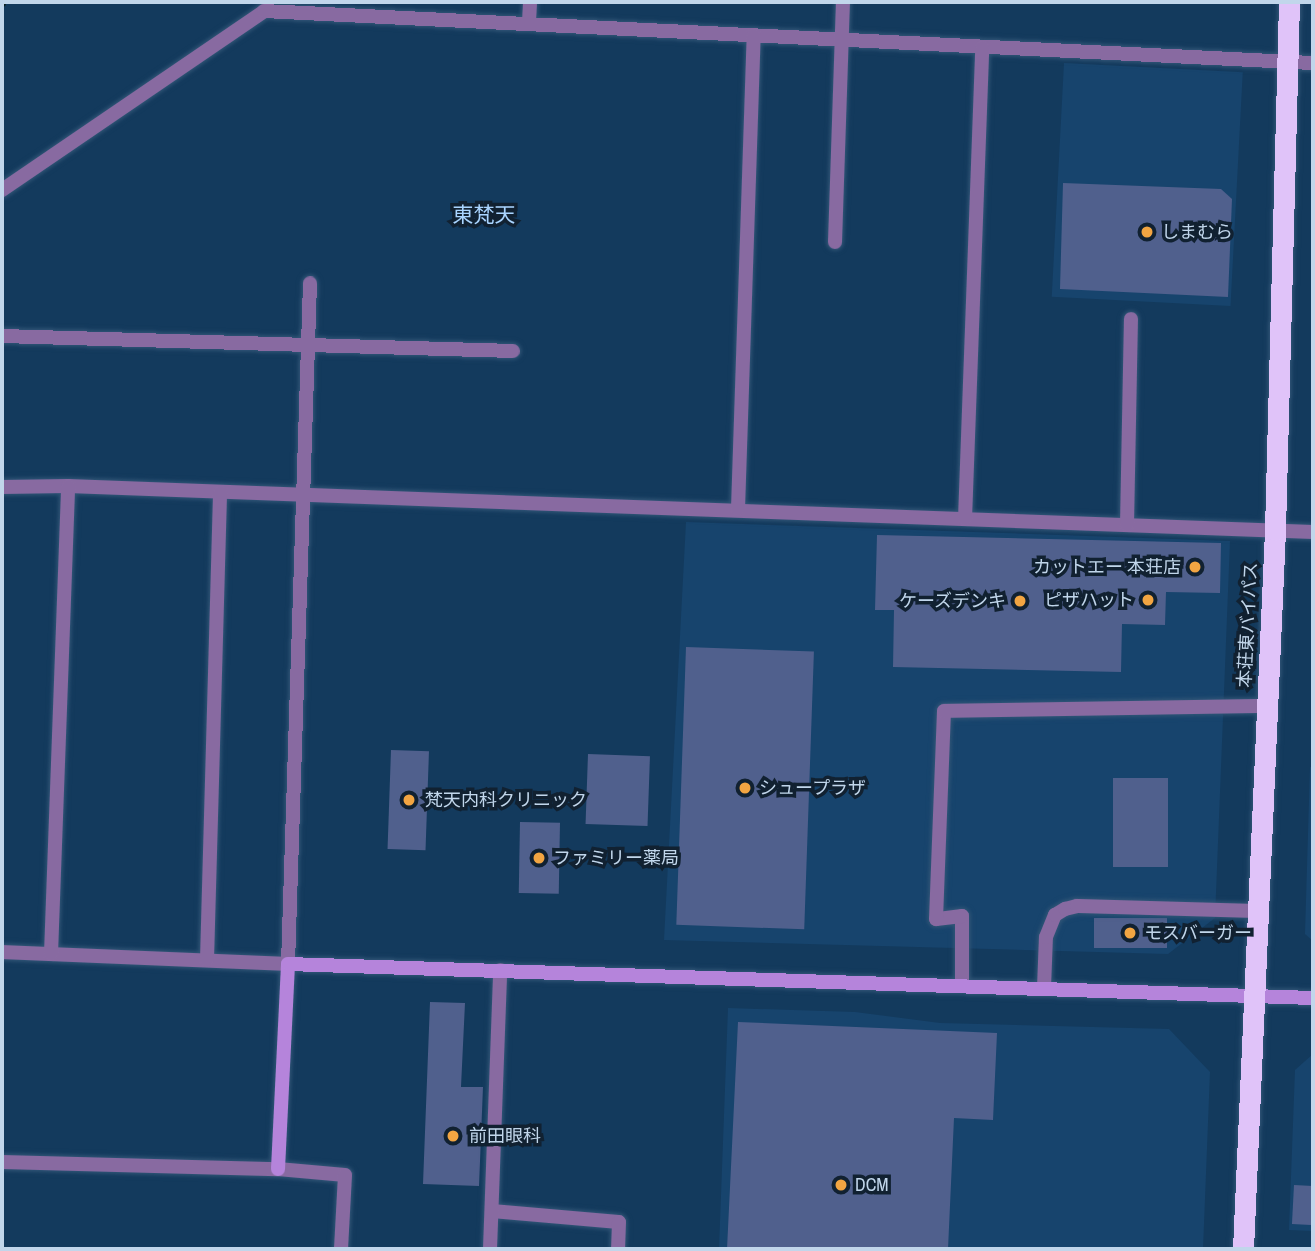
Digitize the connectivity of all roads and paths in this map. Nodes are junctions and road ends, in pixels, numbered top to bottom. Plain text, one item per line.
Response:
1 (530, 2) edge
2 (843, 2) edge
3 (1289, 2) edge
4 (265, 6) edge
5 (385, 8) edge
6 (529, 22) junction
7 (754, 35) junction
8 (842, 40) junction
9 (982, 47) junction
10 (1287, 62) junction
11 (1313, 63) edge
12 (2, 190) edge
13 (835, 242) dead end
14 (310, 283) dead end
15 (1132, 319) dead end
16 (2, 335) edge
17 (308, 345) junction
18 (513, 351) dead end
19 (2, 486) edge
20 (68, 486) junction
21 (220, 492) junction
22 (303, 495) junction
23 (738, 509) junction
24 (965, 519) junction
25 (1127, 525) junction
26 (1275, 530) junction
27 (1313, 532) edge
28 (1267, 706) junction
29 (1258, 911) junction
30 (2, 952) edge
31 (51, 954) junction
32 (207, 960) junction
33 (288, 964) junction
34 (500, 970) junction
35 (962, 985) junction
36 (1044, 988) junction
37 (1254, 995) junction
38 (1313, 998) edge
39 (2, 1162) edge
40 (278, 1169) junction
41 (492, 1211) junction
42 (341, 1249) edge
43 (490, 1249) edge
44 (618, 1249) edge
45 (1242, 1249) edge

1 - 6 street
2 - 8 street
3 - 10 highway, 本荘東バイパス
4 - 5 street
4 - 12 street
5 - 6 street
6 - 7 street
7 - 8 street
7 - 23 street
8 - 9 street
8 - 13 street
9 - 10 street
9 - 24 street
10 - 11 street
10 - 26 highway, 本荘東バイパス
14 - 17 street
15 - 25 street
16 - 17 street
17 - 18 street
17 - 22 street
19 - 20 street
20 - 21 street
20 - 31 street
21 - 22 street
21 - 32 street
22 - 23 street
22 - 33 street
23 - 24 street
24 - 25 street
25 - 26 street
26 - 27 street
26 - 28 highway, 本荘東バイパス
28 - 29 highway, 本荘東バイパス
28 - 35 street
29 - 36 street
29 - 37 highway, 本荘東バイパス
30 - 31 street
31 - 32 street
32 - 33 street
33 - 34 street
33 - 40 street
34 - 35 street
34 - 41 street
35 - 36 street
36 - 37 street
37 - 38 street
37 - 45 highway, 本荘東バイパス
39 - 40 street
40 - 42 street
41 - 43 street
41 - 44 street

